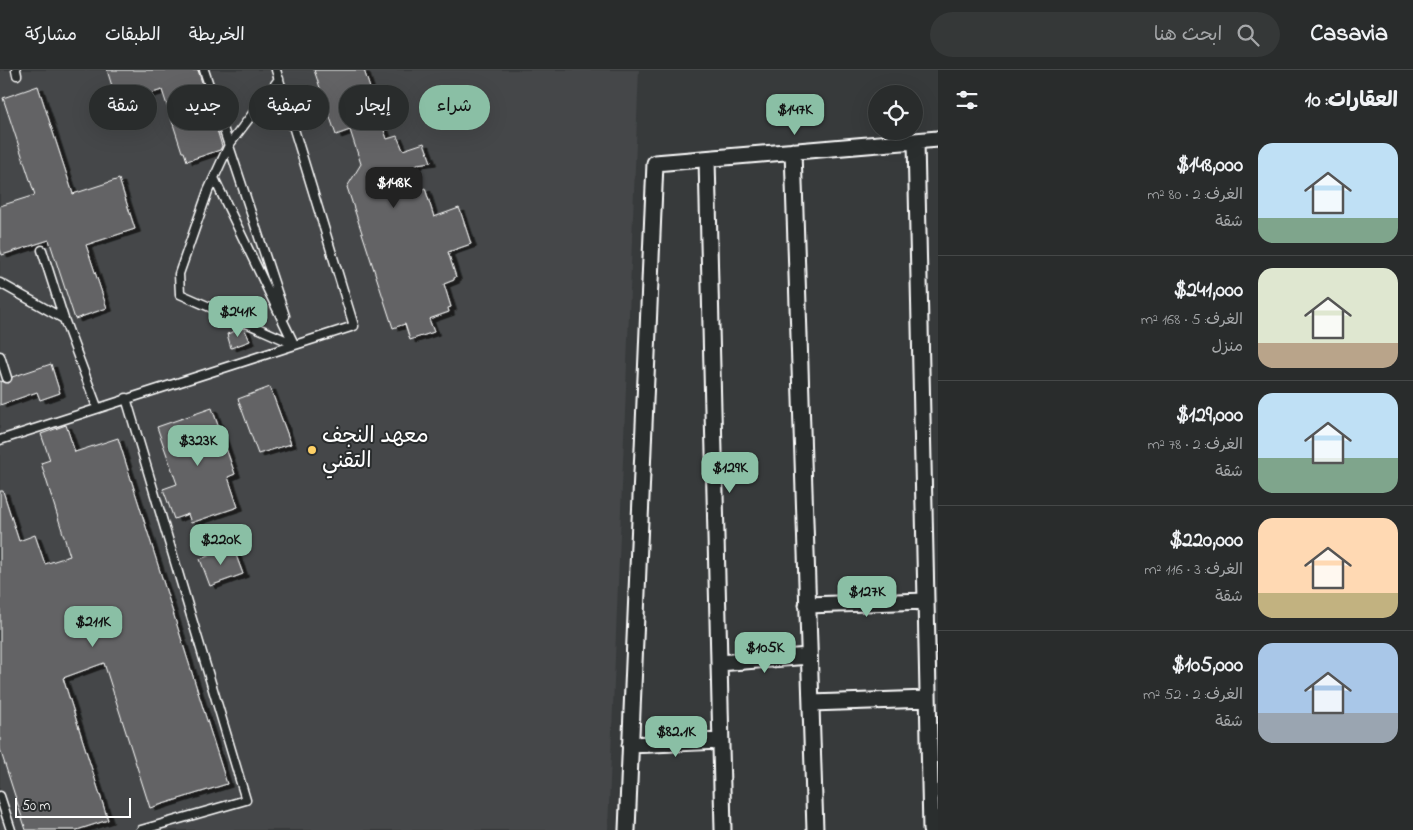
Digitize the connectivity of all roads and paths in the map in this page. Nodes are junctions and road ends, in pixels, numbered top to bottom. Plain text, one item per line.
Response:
1 (204, 70) edge
2 (276, 70) edge
3 (279, 79) junction
4 (938, 139) edge
5 (916, 141) junction
6 (229, 145) junction
7 (793, 151) junction
8 (706, 159) junction
9 (214, 178) junction
10 (42, 250) dead end
11 (0, 283) edge
12 (64, 319) junction
13 (294, 344) junction
14 (0, 356) edge
15 (7, 378) dead end
16 (126, 398) junction
17 (97, 407) junction
18 (0, 440) edge
19 (926, 601) junction
20 (807, 605) junction
21 (933, 654) edge
22 (809, 656) junction
23 (718, 662) junction
24 (928, 699) junction
25 (811, 703) junction
26 (720, 741) junction
27 (630, 745) junction
28 (0, 796) edge
29 (10, 830) edge
30 (141, 830) edge
31 (627, 830) edge
32 (722, 830) edge
33 (815, 830) edge
34 (931, 830) edge

1 - 6 lane
2 - 3 lane
3 - 6 lane
3 - 13 lane
4 - 5 street
5 - 7 street
5 - 19 street
6 - 9 lane
6 - 13 lane
7 - 8 street
7 - 20 street
8 - 23 street
8 - 27 street
9 - 13 lane
9 - 13 lane
10 - 12 lane
11 - 12 lane
12 - 17 lane
13 - 16 lane
14 - 15 lane
16 - 17 lane
16 - 30 lane
17 - 18 lane
19 - 20 street
19 - 21 street
20 - 22 street
21 - 24 street
22 - 23 street
22 - 25 street
23 - 26 street
24 - 25 street
24 - 34 street
25 - 33 street
26 - 27 street
26 - 32 street
27 - 31 street
28 - 29 lane

